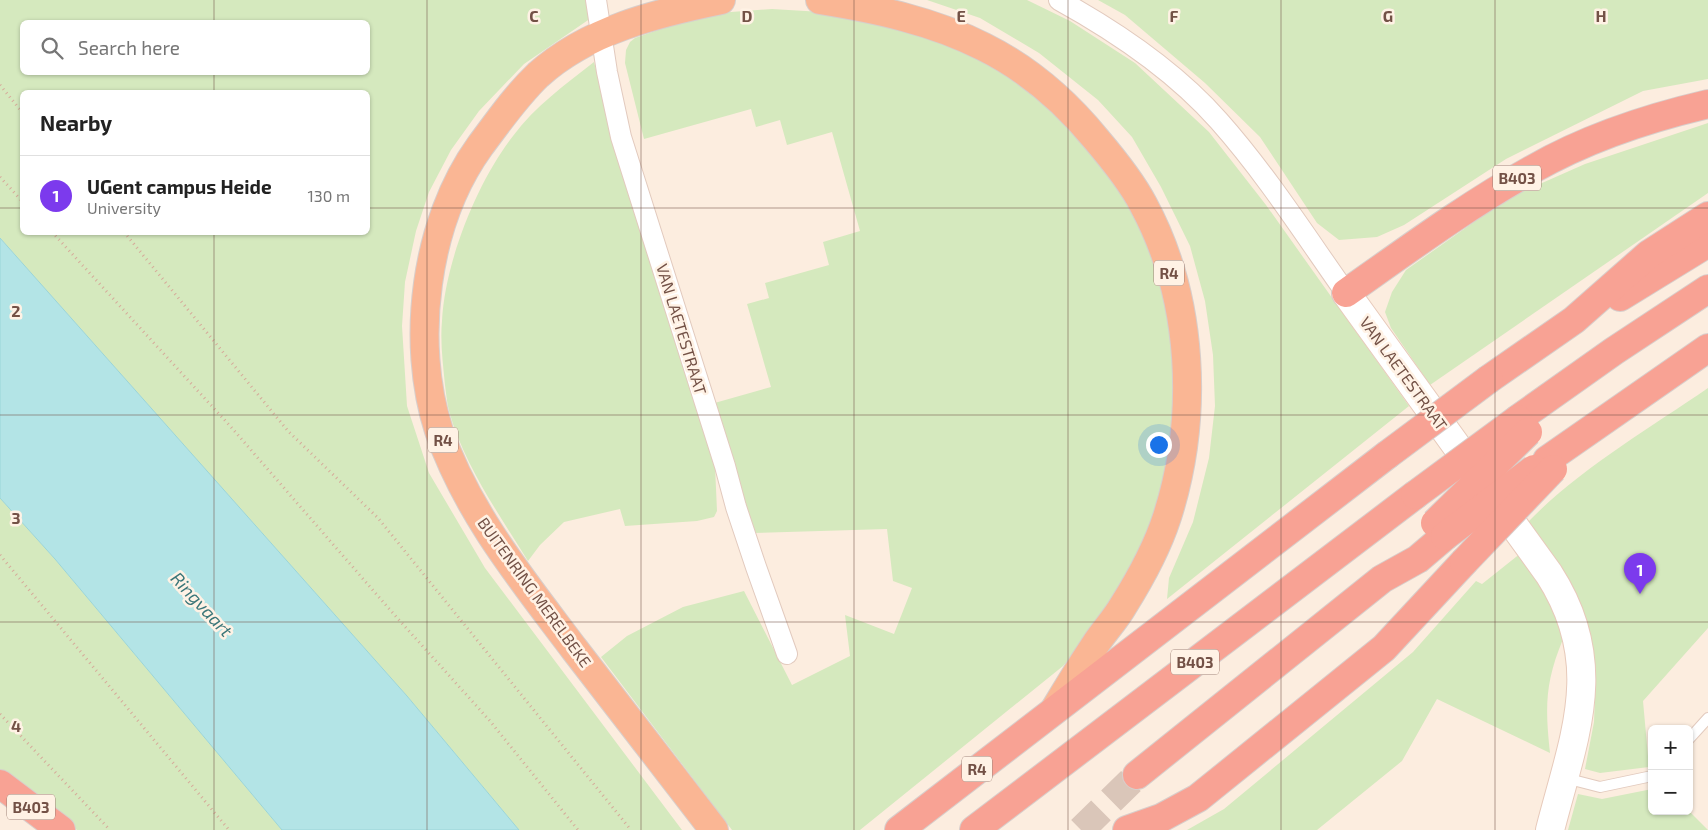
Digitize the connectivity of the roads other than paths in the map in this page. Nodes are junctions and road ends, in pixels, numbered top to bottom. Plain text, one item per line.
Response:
1 (596, 0) edge
2 (721, 0) edge
3 (820, 0) edge
4 (1058, 0) edge
5 (602, 33) junction
6 (1708, 104) edge
7 (1708, 216) edge
8 (1708, 243) edge
9 (1708, 290) edge
10 (1346, 293) junction
11 (1574, 320) junction
12 (1708, 348) edge
13 (1523, 426) junction
14 (1550, 465) junction
15 (1440, 529) junction
16 (787, 654) dead end
17 (1055, 709) junction
18 (1708, 718) edge
19 (1693, 735) edge
20 (1137, 775) tunnel mouth
21 (1564, 777) junction
22 (1648, 777) edge
23 (0, 784) edge
24 (60, 830) edge
25 (714, 830) edge
26 (899, 830) edge
27 (974, 830) edge
28 (1127, 830) edge
29 (1550, 830) edge

1 - 5 street, VAN LAETESTRAAT
2 - 5 highway, BUITENRING MERELBEKE / R4
3 - 17 highway, R4
4 - 10 street, VAN LAETESTRAAT
5 - 16 street, VAN LAETESTRAAT
5 - 25 highway, BUITENRING MERELBEKE / R4
6 - 10 highway, B403
7 - 11 highway, B403
8 - 11 highway, B403
9 - 13 highway, B403
10 - 21 main road, VAN LAETESTRAAT
11 - 17 highway, B403, bridge
12 - 14 highway
13 - 15 highway, bridge
13 - 27 highway, B403, bridge
14 - 15 highway, bridge
14 - 28 highway, bridge
15 - 20 highway
17 - 26 highway, R4
18 - 19 lane
21 - 22 lane
21 - 29 main road, VAN LAETESTRAAT
23 - 24 highway, B403

